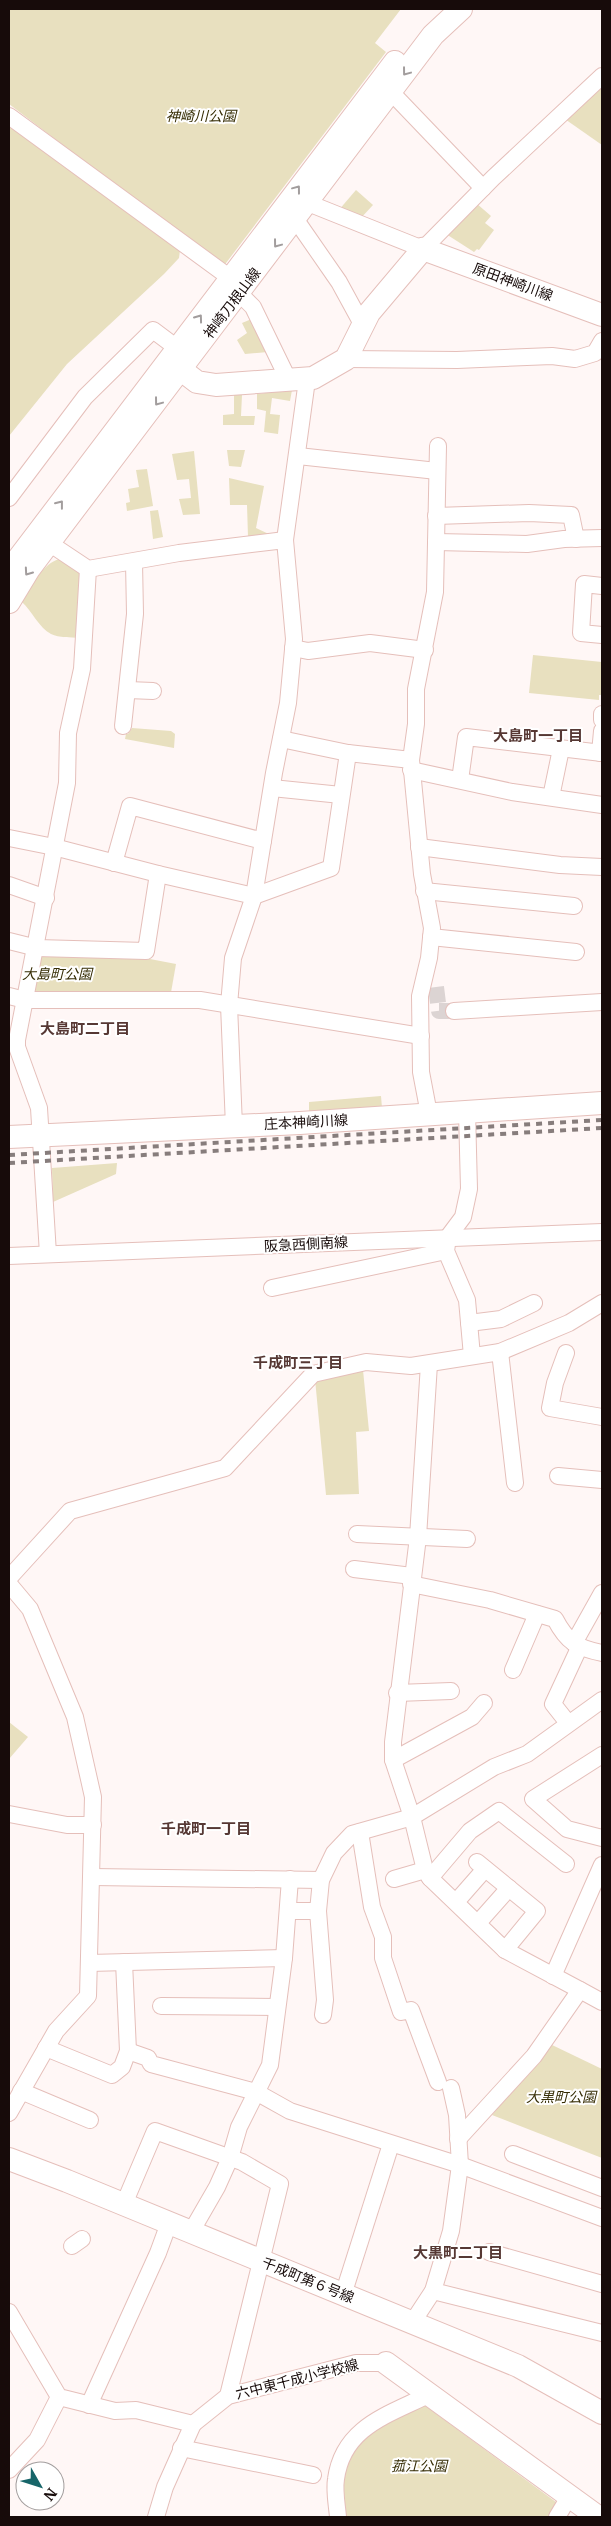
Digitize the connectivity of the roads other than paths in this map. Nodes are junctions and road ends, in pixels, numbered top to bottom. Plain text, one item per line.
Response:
1 (440, 9) edge
2 (461, 9) edge
3 (602, 76) edge
4 (391, 92) junction
5 (9, 116) edge
6 (483, 188) junction
7 (302, 211) junction
8 (423, 249) junction
9 (235, 285) junction
10 (602, 315) edge
11 (363, 326) junction
12 (602, 341) edge
13 (346, 359) junction
14 (176, 360) junction
15 (298, 380) junction
16 (438, 446) dead end
17 (298, 456) junction
18 (437, 472) junction
19 (9, 498) edge
20 (436, 516) junction
21 (602, 538) edge
22 (576, 539) junction
23 (43, 540) junction
24 (285, 540) junction
25 (436, 542) junction
26 (134, 562) junction
27 (9, 569) edge
28 (88, 569) junction
29 (602, 586) edge
30 (9, 602) edge
31 (602, 635) edge
32 (294, 648) junction
33 (425, 650) junction
34 (128, 690) junction
35 (153, 690) dead end
36 (602, 714) edge
37 (602, 720) edge
38 (123, 726) dead end
39 (602, 731) edge
40 (280, 739) junction
41 (561, 749) junction
42 (348, 753) junction
43 (601, 753) edge
44 (411, 765) junction
45 (460, 780) junction
46 (272, 788) junction
47 (341, 795) junction
48 (551, 797) junction
49 (602, 805) edge
50 (9, 838) edge
51 (263, 841) junction
52 (54, 847) junction
53 (420, 847) junction
54 (114, 863) junction
55 (602, 867) edge
56 (158, 874) junction
57 (9, 885) edge
58 (424, 891) junction
59 (254, 896) junction
60 (46, 898) junction
61 (574, 906) dead end
62 (431, 937) junction
63 (9, 941) edge
64 (36, 948) junction
65 (576, 952) dead end
66 (428, 958) junction
67 (436, 987) tunnel mouth
68 (9, 996) edge
69 (25, 1000) junction
70 (602, 1002) edge
71 (229, 1005) junction
72 (454, 1011) tunnel mouth
73 (421, 1036) junction
74 (13, 1039) edge
75 (602, 1103) edge
76 (467, 1112) junction
77 (430, 1114) junction
78 (234, 1126) junction
79 (41, 1135) junction
80 (9, 1136) edge
81 (602, 1232) edge
82 (447, 1244) junction
83 (48, 1254) junction
84 (9, 1256) edge
85 (272, 1288) dead end
86 (534, 1303) dead end
87 (602, 1303) edge
88 (469, 1323) junction
89 (500, 1352) junction
90 (566, 1353) dead end
91 (472, 1356) junction
92 (429, 1364) junction
93 (602, 1417) edge
94 (558, 1476) dead end
95 (602, 1480) edge
96 (515, 1483) dead end
97 (357, 1534) dead end
98 (418, 1537) junction
99 (467, 1539) dead end
100 (354, 1568) dead end
101 (9, 1578) edge
102 (412, 1580) junction
103 (9, 1584) edge
104 (602, 1593) edge
105 (537, 1614) junction
106 (577, 1646) junction
107 (602, 1653) edge
108 (512, 1670) dead end
109 (451, 1691) dead end
110 (397, 1693) junction
111 (602, 1700) edge
112 (484, 1703) dead end
113 (568, 1723) junction
114 (602, 1755) edge
115 (393, 1760) junction
116 (9, 1814) edge
117 (412, 1817) junction
118 (93, 1825) junction
119 (360, 1832) junction
120 (602, 1838) edge
121 (566, 1864) dead end
122 (602, 1865) edge
123 (427, 1874) junction
124 (92, 1877) junction
125 (290, 1879) junction
126 (394, 1879) dead end
127 (321, 1880) junction
128 (509, 1888) junction
129 (456, 1902) junction
130 (288, 1911) junction
131 (318, 1911) junction
132 (478, 1923) junction
133 (505, 1950) junction
134 (284, 1958) junction
135 (124, 1962) junction
136 (89, 1963) junction
137 (553, 1976) junction
138 (580, 1990) junction
139 (602, 2002) edge
140 (161, 2006) dead end
141 (277, 2007) junction
142 (322, 2015) dead end
143 (46, 2048) junction
144 (128, 2051) junction
145 (22, 2091) junction
146 (256, 2092) junction
147 (9, 2113) edge
148 (90, 2120) dead end
149 (458, 2139) junction
150 (391, 2144) junction
151 (513, 2154) dead end
152 (230, 2158) junction
153 (9, 2159) edge
154 (460, 2165) junction
155 (602, 2188) edge
156 (124, 2204) junction
157 (602, 2218) edge
158 (169, 2223) junction
159 (191, 2232) junction
160 (488, 2252) dead end
161 (260, 2261) junction
162 (602, 2284) edge
163 (433, 2291) junction
164 (343, 2295) junction
165 (10, 2317) edge
166 (412, 2323) junction
167 (602, 2332) edge
168 (386, 2363) joint
169 (428, 2395) junction
170 (228, 2396) junction
171 (59, 2397) junction
172 (89, 2404) junction
173 (602, 2413) edge
174 (193, 2424) junction
175 (181, 2448) junction
176 (9, 2470) edge
177 (313, 2475) dead end
178 (569, 2496) junction
179 (156, 2517) edge
180 (338, 2517) edge
181 (557, 2517) edge
182 (598, 2517) edge

9 -> 1 street, 神崎刀根山線
2 -> 4 street, 神崎刀根山線
3 - 6 street
4 - 6 street
4 - 7 street, 神崎刀根山線
5 - 9 street
6 - 8 street
7 - 8 street
7 -> 9 street, 神崎刀根山線
7 - 11 street
8 - 10 street, 原田神崎川線
8 - 11 street
9 - 14 street, 神崎刀根山線
9 - 15 street
11 - 13 street
12 - 13 street
13 - 15 street
14 - 15 street
14 - 19 street
14 - 23 street, 神崎刀根山線
15 - 17 street
16 - 18 street
17 - 18 street
17 - 24 street
18 - 20 street
20 - 22 street
20 - 25 street
21 - 22 street
22 - 25 street
23 - 27 street, 神崎刀根山線
23 - 28 street
23 -> 30 street, 神崎刀根山線
24 - 26 street
24 - 32 street
25 - 33 street
26 - 28 street
26 - 34 street
28 - 52 street
29 - 31 street
32 - 33 street
32 - 40 street
33 - 44 street
34 - 35 street
34 - 38 street
36 - 37 street
39 - 43 street
40 - 42 street
40 - 46 street
41 - 43 street
41 - 45 street
41 - 48 street
42 - 44 street
42 - 47 street
44 - 45 street
44 - 53 street
45 - 48 street
46 - 47 street
46 - 51 street
47 - 59 street
48 - 49 street
50 - 52 street
51 - 54 street
51 - 59 street
52 - 54 street
52 - 60 street
53 - 55 street
53 - 58 street
54 - 56 street
56 - 59 street
56 - 64 street
57 - 60 street
58 - 61 street
58 - 62 street
59 - 71 street
60 - 64 street
62 - 65 street
62 - 66 street
63 - 64 street
64 - 69 street
66 - 67 street
66 - 73 street
68 - 69 street
69 - 71 street
69 - 74 street
70 - 72 street
71 - 73 street
71 - 78 street
73 - 77 street
74 - 79 street
75 - 76 street, 庄本神崎川線
76 - 77 street, 庄本神崎川線
76 - 82 street
77 - 78 street, 庄本神崎川線
78 - 79 street, 庄本神崎川線
79 - 80 street, 庄本神崎川線
79 - 83 street
81 - 82 street, 阪急西側南線
82 - 83 street, 阪急西側南線
82 - 85 street
82 - 88 street
83 - 84 street, 阪急西側南線
86 - 88 street
87 - 89 street
88 - 91 street
89 - 91 street
89 - 96 street
90 - 93 street
91 - 92 street
92 - 98 street
92 - 101 street
94 - 95 street
97 - 98 street
98 - 99 street
98 - 102 street
100 - 102 street
102 - 105 street
102 - 110 street
103 - 118 street
104 - 106 street
105 - 106 street
105 - 108 street
106 - 107 street
106 - 113 street
109 - 110 street
110 - 115 street
111 - 113 street
112 - 115 street
113 - 117 street
114 - 120 street
115 - 117 street
116 - 118 street
117 - 119 street
117 - 123 street
118 - 124 street
119 - 127 street
119 - 149 street
121 - 123 street
122 - 137 street
123 - 126 street
123 - 129 street
124 - 125 street
124 - 136 street
125 - 127 street
125 - 130 street
127 - 131 street
128 - 129 street
128 - 132 street
128 - 133 street
129 - 132 street
130 - 131 street
130 - 134 street
131 - 142 street
132 - 133 street
133 - 137 street
134 - 135 street
134 - 141 street
135 - 136 street
135 - 144 street
136 - 143 street
137 - 138 street
138 - 139 street
138 - 149 street
140 - 141 street
141 - 146 street
143 - 144 street
143 - 145 street
144 - 146 street
145 - 147 street
145 - 148 street
146 - 150 street
146 - 152 street
149 - 154 street
150 - 154 street
150 - 164 street
151 - 155 street
152 - 156 street
152 - 159 street
152 - 161 street
153 - 156 street, 千成町第６号線
154 - 157 street
154 - 163 street
156 - 158 street, 千成町第６号線
158 - 159 street, 千成町第６号線
158 - 172 street
159 - 161 street, 千成町第６号線
160 - 162 street
161 - 164 street, 千成町第６号線
161 - 170 street
163 - 166 street
163 - 167 street
164 - 166 street, 千成町第６号線
165 - 171 street
166 - 173 street, 千成町第６号線
168 - 169 street, 六中東千成小学校線
168 - 170 street, 六中東千成小学校線
169 - 178 street, 六中東千成小学校線
169 - 180 street
170 - 174 street, 六中東千成小学校線
171 - 172 street
171 - 176 street
172 - 174 street
174 - 175 street
175 - 177 street
175 - 179 street
178 - 181 street
178 - 182 street, 六中東千成小学校線

